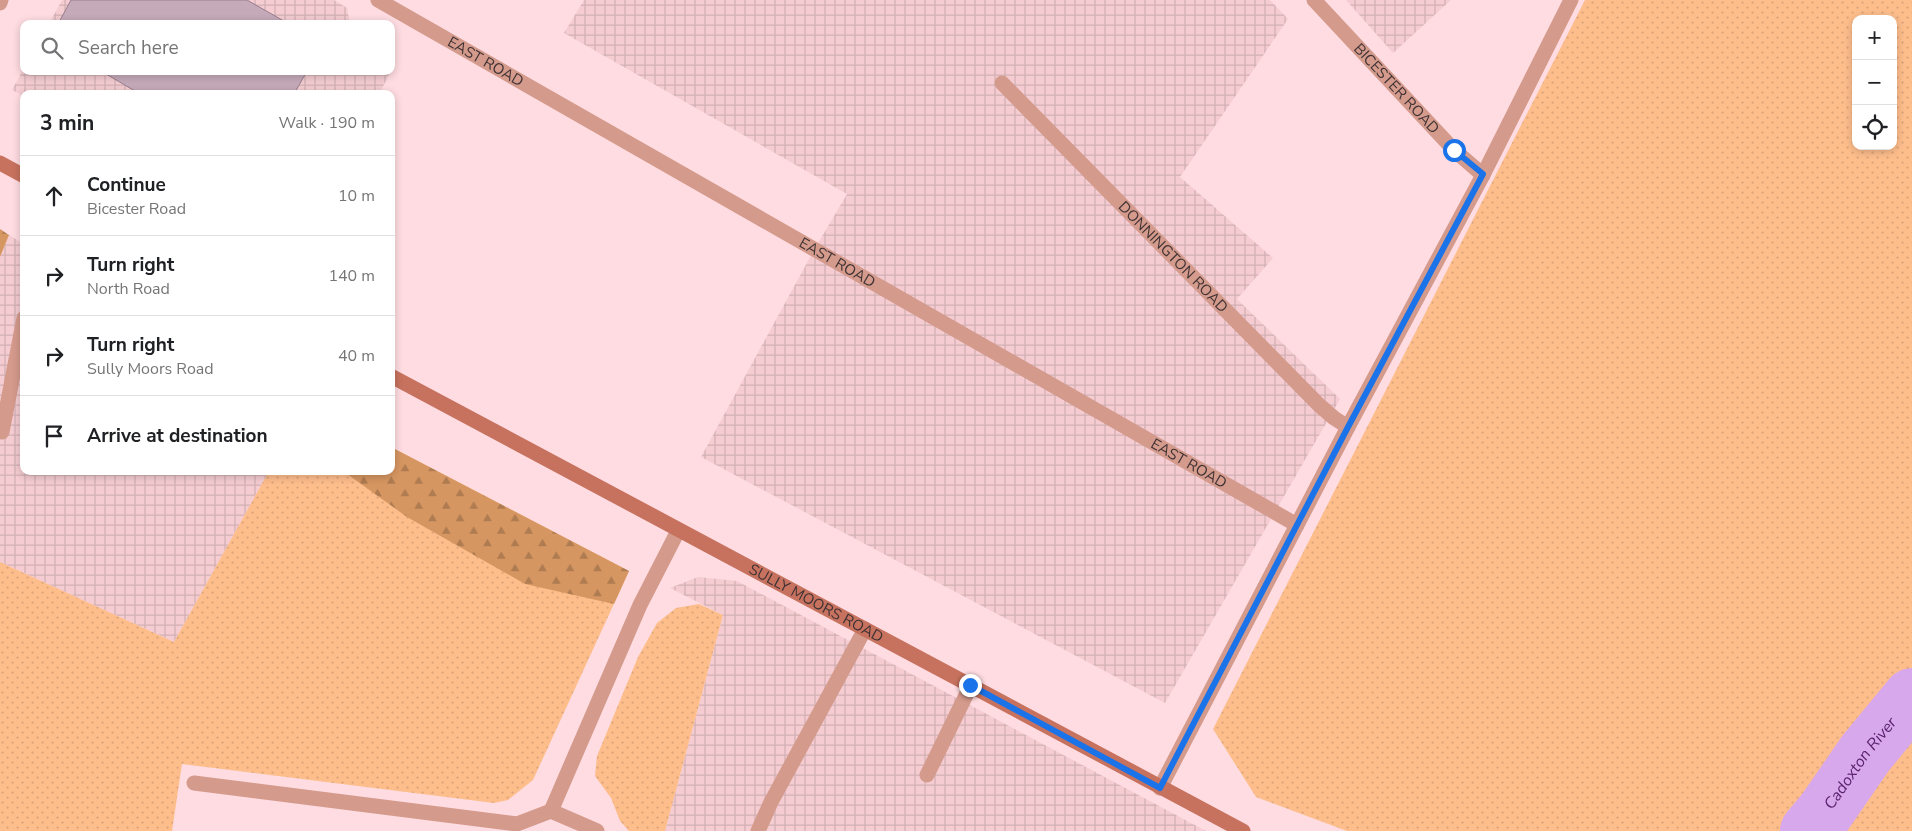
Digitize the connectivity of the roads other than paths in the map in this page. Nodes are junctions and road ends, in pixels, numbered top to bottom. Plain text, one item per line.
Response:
1 (378, 0) edge
2 (1314, 0) edge
3 (1571, 0) edge
4 (1002, 83) dead end
5 (0, 163) edge
6 (20, 174) edge
7 (1483, 174) junction
8 (20, 339) edge
9 (395, 378) edge
10 (1348, 427) junction
11 (2, 432) dead end
12 (1297, 525) junction
13 (678, 531) junction
14 (865, 629) junction
15 (970, 685) junction
16 (926, 775) dead end
17 (194, 784) dead end
18 (1160, 788) junction
19 (551, 811) junction
20 (594, 830) edge
21 (758, 831) edge
22 (1243, 831) edge

1 - 12 lane, EAST ROAD
2 - 7 lane, BICESTER ROAD
3 - 7 lane
4 - 10 lane, DONNINGTON ROAD
5 - 6 main road
7 - 10 lane
8 - 11 lane
9 - 13 main road, SULLY MOORS ROAD
10 - 12 lane
12 - 18 lane
13 - 14 main road, SULLY MOORS ROAD
13 - 19 lane
14 - 15 main road, SULLY MOORS ROAD
14 - 21 lane
15 - 16 lane
15 - 18 main road, SULLY MOORS ROAD
17 - 19 lane
18 - 22 main road, SULLY MOORS ROAD
19 - 20 lane

